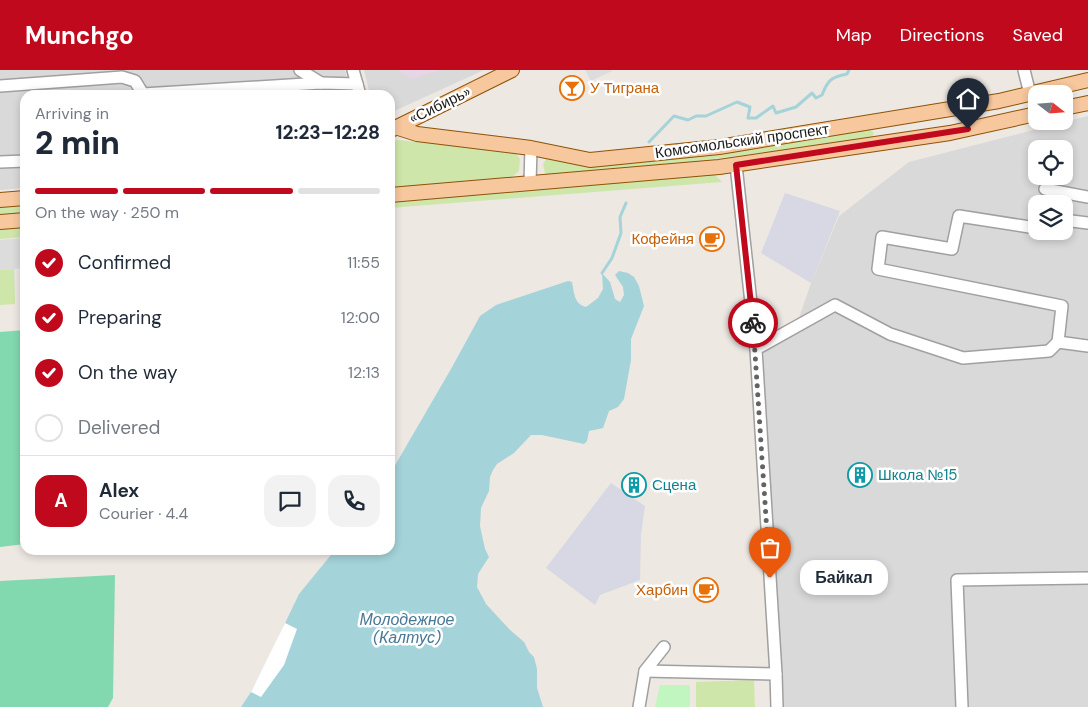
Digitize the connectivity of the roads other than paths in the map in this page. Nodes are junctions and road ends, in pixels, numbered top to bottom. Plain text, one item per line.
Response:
1 (300, 70) edge
2 (353, 70) edge
3 (512, 70) edge
4 (1024, 70) edge
5 (137, 75) edge
6 (1088, 80) edge
7 (321, 83) junction
8 (1067, 85) edge
9 (0, 86) edge
10 (1028, 86) edge
11 (358, 89) edge
12 (142, 90) edge
13 (208, 90) edge
14 (1028, 94) edge
15 (1088, 103) edge
16 (1073, 106) edge
17 (1028, 116) edge
18 (884, 120) junction
19 (395, 126) edge
20 (395, 129) edge
21 (887, 143) junction
22 (531, 148) junction
23 (20, 161) edge
24 (0, 162) edge
25 (736, 165) junction
26 (530, 184) junction
27 (1045, 189) dead end
28 (395, 195) edge
29 (1088, 197) edge
30 (20, 198) edge
31 (0, 200) edge
32 (20, 220) edge
33 (1073, 221) edge
34 (0, 222) edge
35 (1088, 223) edge
36 (1028, 227) edge
37 (1058, 342) junction
38 (1088, 346) edge
39 (756, 349) junction
40 (1088, 578) edge
41 (664, 647) dead end
42 (645, 671) junction
43 (776, 674) junction
44 (639, 707) edge
45 (777, 707) edge
46 (962, 707) edge

1 - 7 street
2 - 11 street
3 - 19 main road, «Сибирь»
4 - 10 street
5 - 9 street
5 - 12 street
6 - 8 main road, Комсомольский проспект
7 - 11 street
7 - 13 street
14 - 18 main road, Комсомольский проспект
15 - 16 main road
17 - 21 main road, Комсомольский проспект
18 - 21 main road
18 - 22 main road, Комсомольский проспект
20 - 22 main road, Комсомольский проспект
21 - 25 main road, Комсомольский проспект
22 - 26 street
23 - 24 street
25 - 26 main road, Комсомольский проспект
25 - 39 street
26 - 28 main road, Комсомольский проспект
27 - 29 street
30 - 31 main road
32 - 34 main road
33 - 35 street
36 - 37 street
37 - 38 street
37 - 39 street
39 - 43 street
40 - 46 street
41 - 42 street
42 - 43 street
42 - 44 street
43 - 45 street

